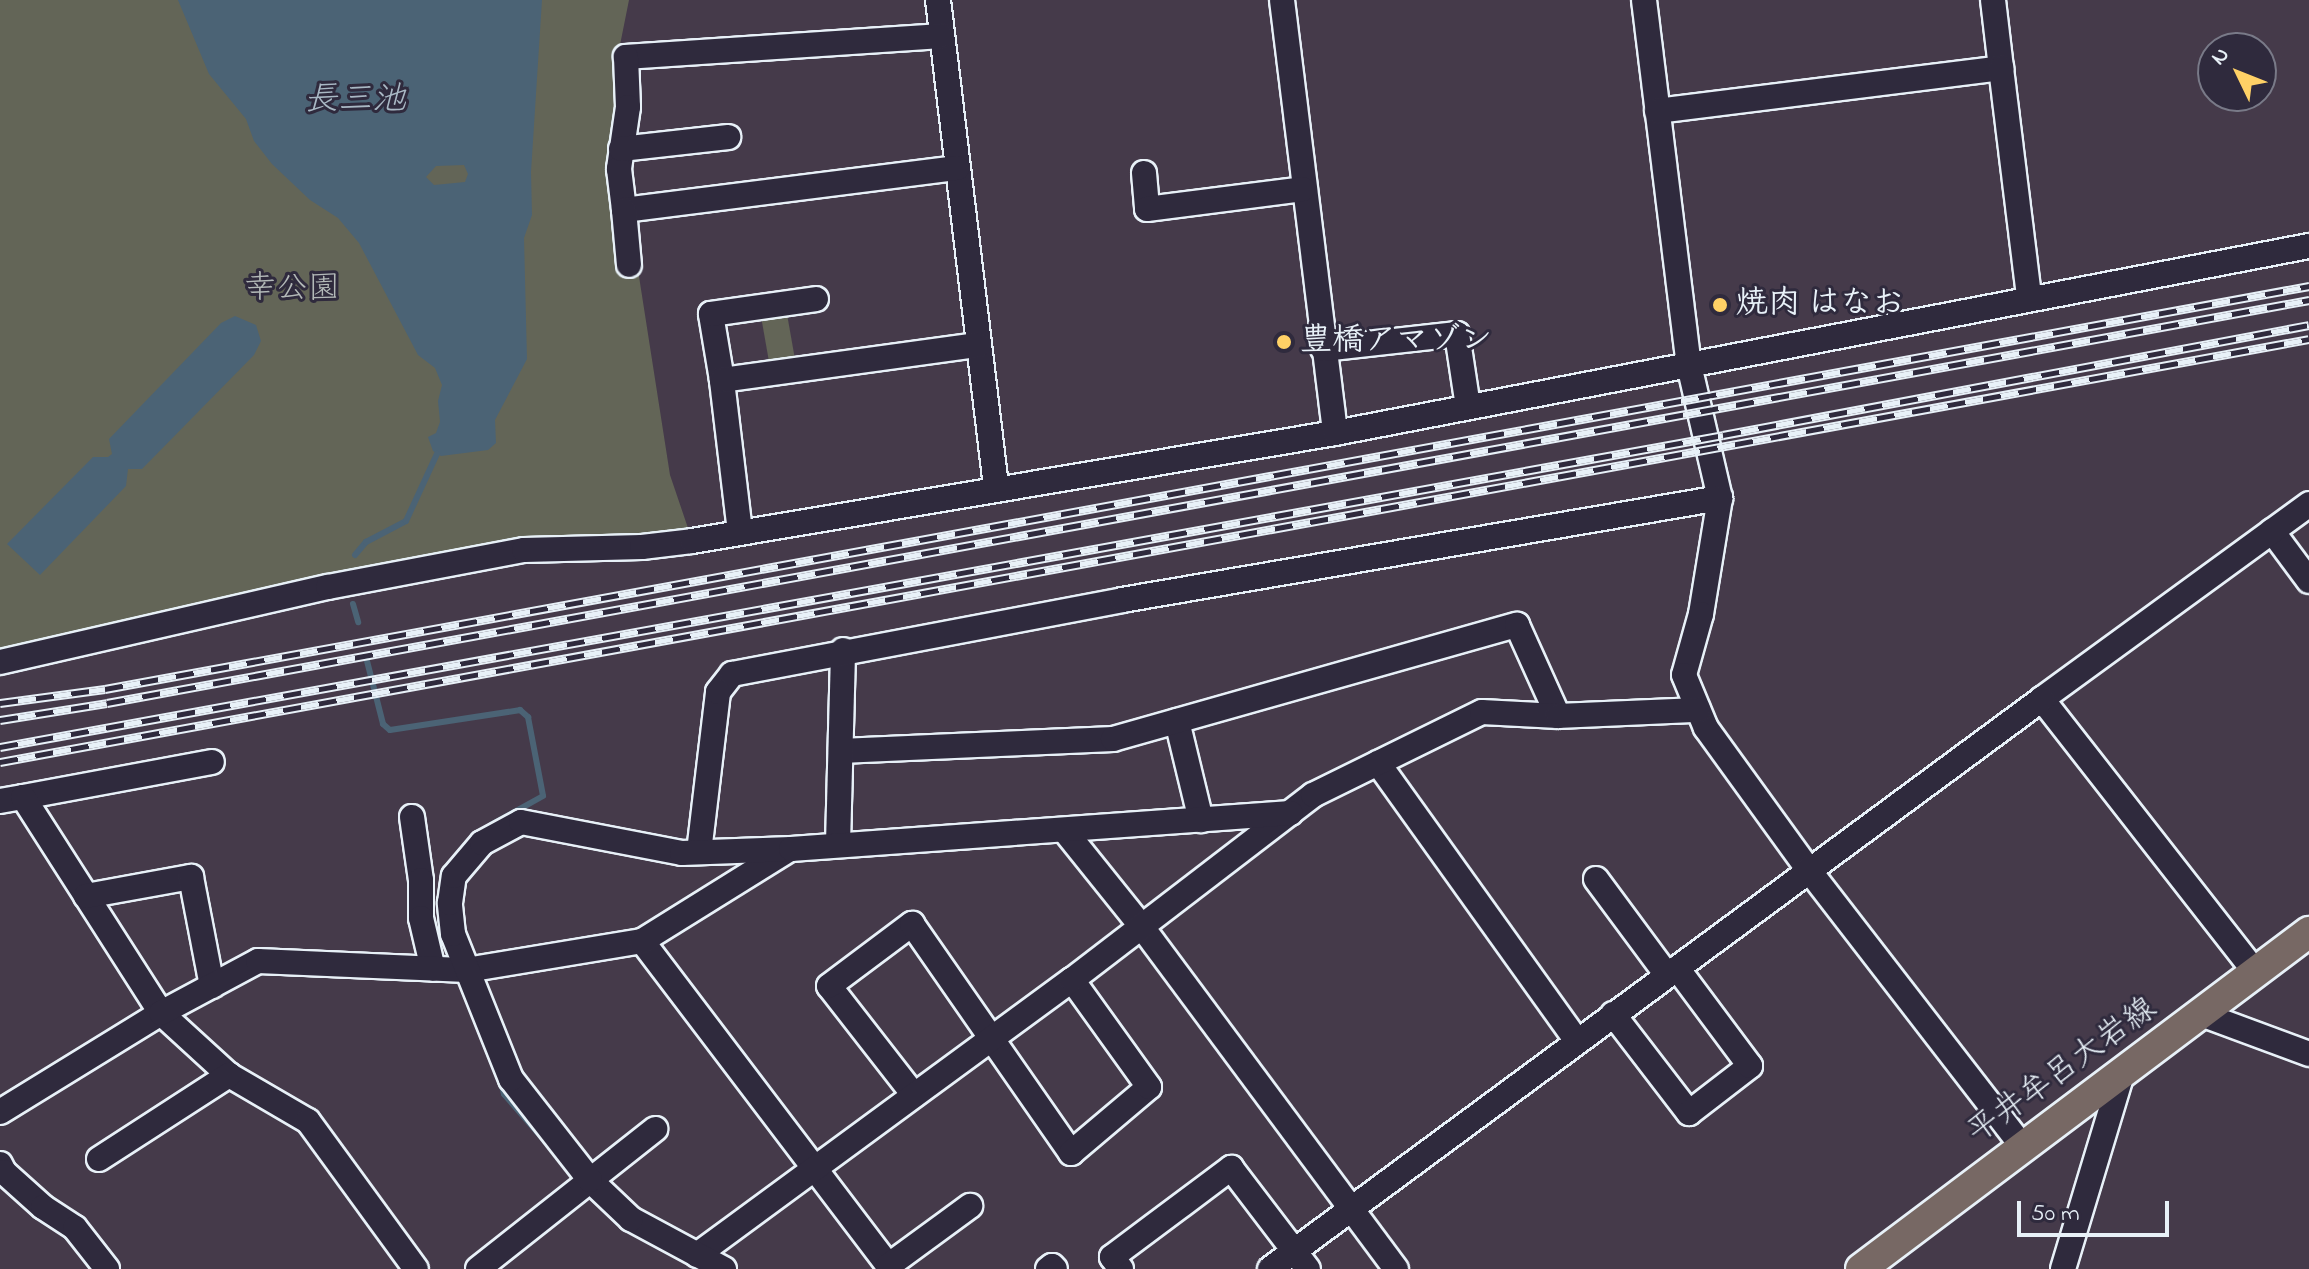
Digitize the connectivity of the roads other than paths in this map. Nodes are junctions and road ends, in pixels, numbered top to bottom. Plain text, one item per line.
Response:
1 (938, 0) edge
2 (1282, 0) edge
3 (1644, 0) edge
4 (1993, 0) edge
5 (941, 36) junction
6 (2001, 68) junction
7 (1657, 111) junction
8 (728, 137) dead end
9 (621, 149) junction
10 (957, 168) junction
11 (1144, 173) dead end
12 (1303, 189) junction
13 (624, 210) junction
14 (2309, 246) edge
15 (629, 265) dead end
16 (2029, 297) junction
17 (816, 299) dead end
18 (979, 345) junction
19 (1323, 349) junction
20 (1689, 365) junction
21 (722, 380) junction
22 (1468, 407) junction
23 (1335, 433) junction
24 (996, 489) junction
25 (1720, 498) junction
26 (2309, 504) edge
27 (2272, 531) junction
28 (740, 532) junction
29 (2309, 581) edge
30 (843, 650) junction
31 (0, 662) edge
32 (2042, 699) junction
33 (1698, 710) junction
34 (1558, 716) junction
35 (1177, 721) junction
36 (841, 751) junction
37 (212, 762) dead end
38 (1378, 763) junction
39 (12, 799) edge
40 (1291, 813) junction
41 (412, 817) dead end
42 (1201, 820) junction
43 (1065, 831) junction
44 (838, 844) junction
45 (791, 849) junction
46 (699, 852) junction
47 (1808, 869) junction
48 (1596, 879) dead end
49 (86, 896) junction
50 (1142, 927) junction
51 (2309, 932) edge
52 (642, 941) junction
53 (452, 970) junction
54 (1672, 972) junction
55 (2256, 973) junction
56 (1072, 980) junction
57 (212, 986) junction
58 (161, 1013) junction
59 (1613, 1014) junction
60 (2201, 1014) junction
61 (990, 1039) junction
62 (1576, 1040) junction
63 (2309, 1054) edge
64 (2122, 1074) junction
65 (229, 1075) junction
66 (914, 1095) junction
67 (0, 1112) edge
68 (655, 1129) dead end
69 (2022, 1146) junction
70 (99, 1159) dead end
71 (0, 1164) edge
72 (816, 1167) junction
73 (590, 1180) junction
74 (970, 1206) dead end
75 (1350, 1209) junction
76 (697, 1255) junction
77 (1301, 1260) edge
78 (890, 1267) edge
79 (107, 1269) edge
80 (416, 1269) edge
81 (478, 1269) edge
82 (724, 1269) edge
83 (1048, 1269) edge
84 (1055, 1269) edge
85 (1121, 1269) edge
86 (1270, 1269) edge
87 (1396, 1269) edge
88 (1861, 1269) edge
89 (2063, 1269) edge

1 - 5 street
2 - 12 street
3 - 7 street
4 - 6 street
5 - 9 street
5 - 10 street
6 - 7 street
6 - 16 street
7 - 20 street
8 - 9 street
9 - 13 street
10 - 13 street
10 - 18 street
11 - 12 street
12 - 19 street
13 - 15 street
14 - 16 street
16 - 20 street
17 - 21 street
18 - 21 street
18 - 24 street
19 - 22 street
19 - 23 street
20 - 22 street
20 - 25 street
21 - 28 street
22 - 23 street
23 - 24 street
24 - 28 street
25 - 30 street
25 - 33 street
26 - 27 street
27 - 29 street
27 - 32 street
28 - 31 street
30 - 36 street
30 - 46 street
32 - 47 street
32 - 55 street
33 - 34 street
33 - 47 street
34 - 35 street
34 - 38 street
35 - 36 street
35 - 42 street
36 - 44 street
37 - 39 street
38 - 40 street
38 - 62 street
39 - 49 street
40 - 42 street
40 - 50 street
41 - 53 street
42 - 43 street
43 - 44 street
43 - 50 street
44 - 45 street
45 - 46 street
45 - 52 street
46 - 53 street
47 - 54 street
47 - 69 street
48 - 54 street
49 - 57 street
49 - 58 street
50 - 56 street
50 - 75 street
51 - 55 main road, 平井牟呂大岩線
52 - 53 street
52 - 72 street
53 - 57 street
53 - 73 street
54 - 59 street
54 - 59 street
55 - 60 main road, 平井牟呂大岩線
56 - 61 street
56 - 61 street
57 - 58 street
58 - 65 street
58 - 67 street
59 - 62 street
60 - 63 street
60 - 64 main road, 平井牟呂大岩線
61 - 66 street
61 - 66 street
62 - 75 street
64 - 69 main road, 平井牟呂大岩線
64 - 89 street
65 - 70 street
65 - 80 street
66 - 72 street
68 - 73 street
69 - 88 main road, 平井牟呂大岩線
71 - 79 street
72 - 76 street
72 - 78 street
73 - 76 street
73 - 81 street
74 - 78 street
75 - 77 street
75 - 87 street
76 - 82 street
77 - 85 street
77 - 86 street
83 - 84 street

